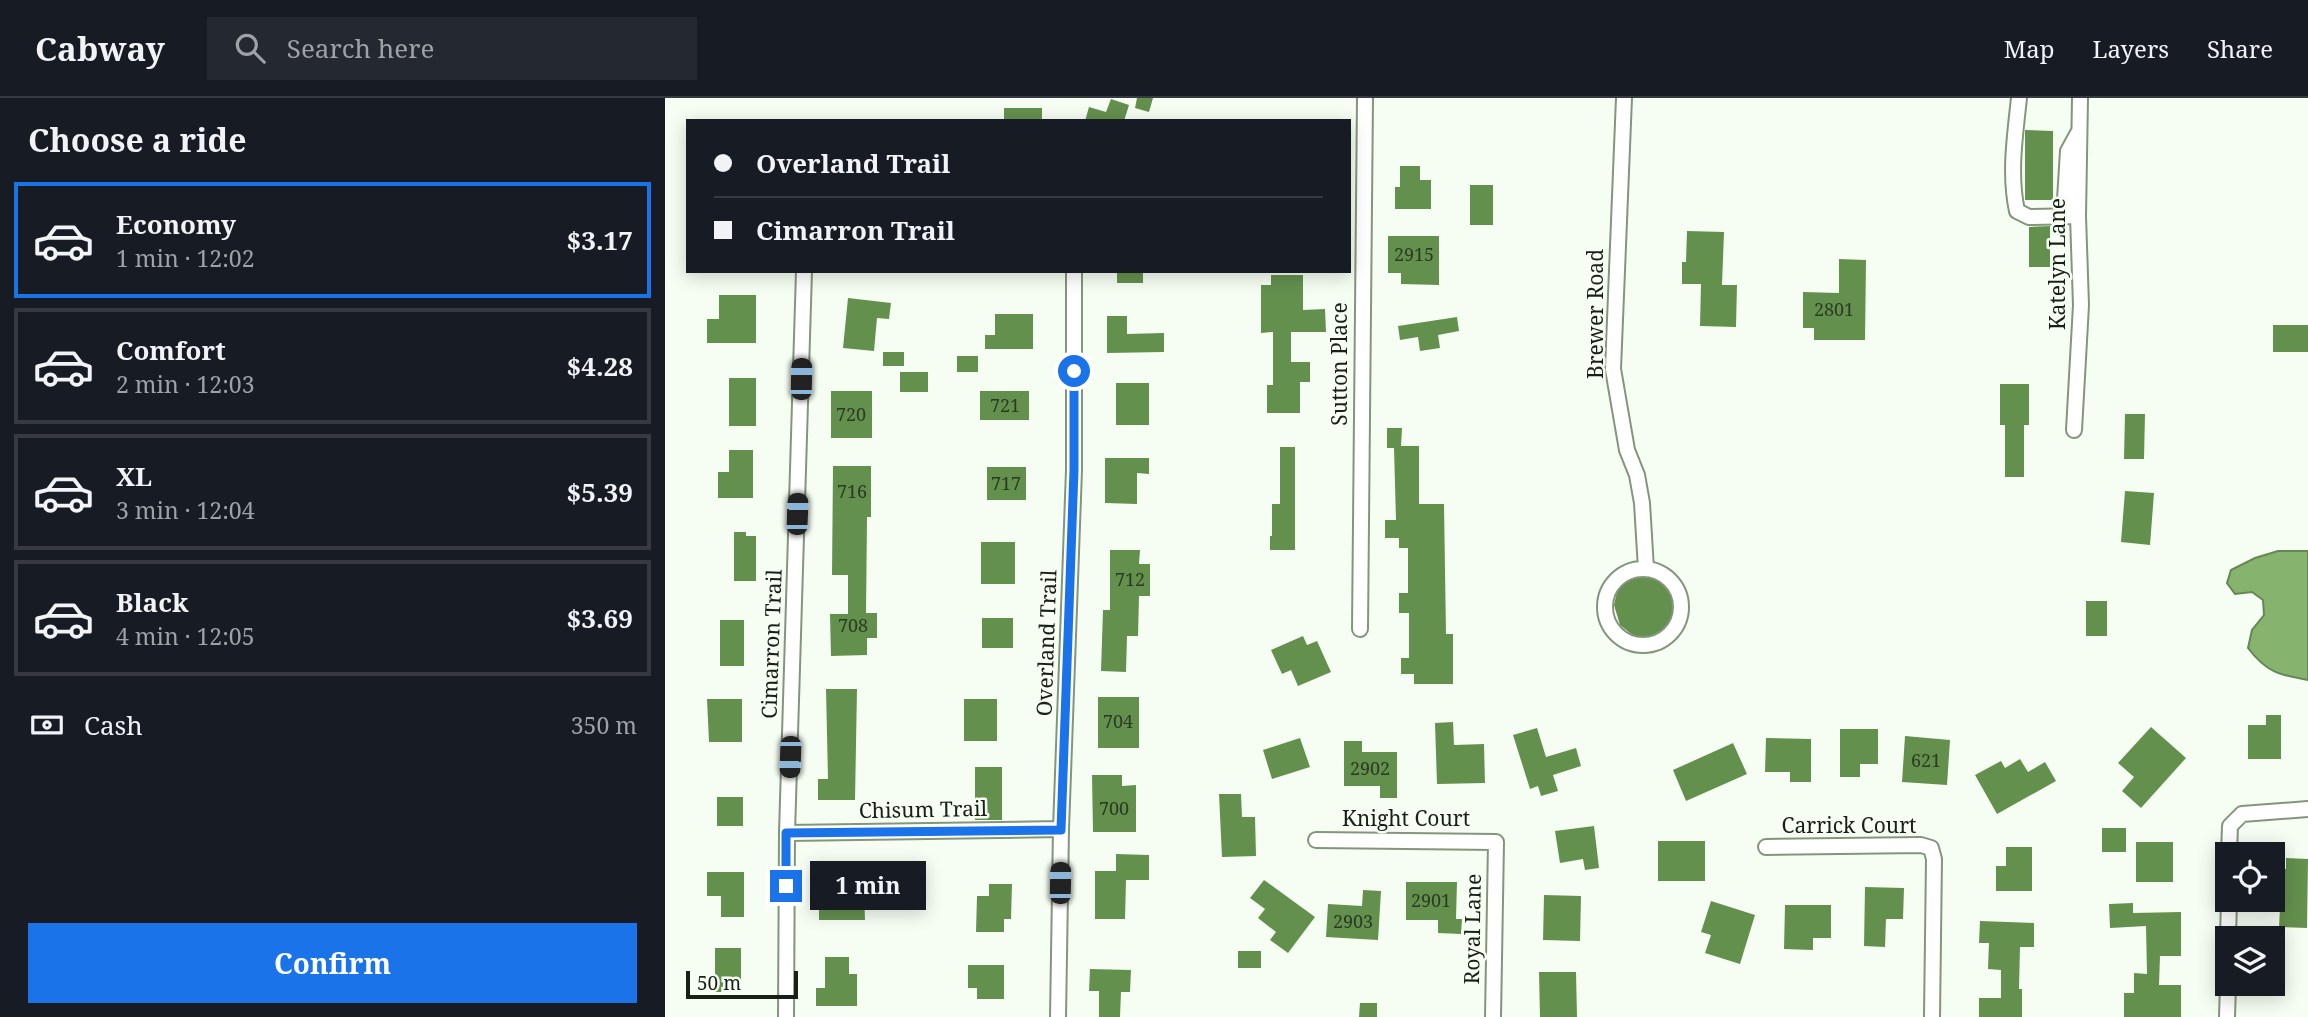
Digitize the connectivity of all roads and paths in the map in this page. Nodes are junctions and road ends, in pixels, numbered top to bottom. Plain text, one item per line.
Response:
1 (1364, 98) edge
2 (1624, 98) edge
3 (2019, 98) edge
4 (2080, 98) edge
5 (2071, 216) junction
6 (804, 273) edge
7 (1074, 273) edge
8 (2074, 430) dead end
9 (1646, 569) junction
10 (1360, 629) dead end
11 (2308, 809) edge
12 (1061, 830) junction
13 (786, 833) junction
14 (1316, 840) dead end
15 (1496, 842) joint
16 (2229, 842) edge
17 (1766, 847) dead end
18 (2228, 996) edge
19 (786, 1017) edge
20 (1058, 1017) edge
21 (1493, 1017) edge
22 (1932, 1017) edge
23 (2227, 1017) edge

1 - 10 street, Sutton Place
2 - 9 street, Brewer Road
3 - 5 street
4 - 5 street, Katelyn Lane
5 - 8 street, Katelyn Lane
6 - 13 street, Cimarron Trail
7 - 12 street, Overland Trail
9 - 9 street
11 - 16 street
12 - 13 street, Chisum Trail
12 - 20 street, Overland Trail
13 - 19 street, Cimarron Trail
14 - 15 street, Knight Court
15 - 21 street, Royal Lane
17 - 22 street, Carrick Court
18 - 23 street

